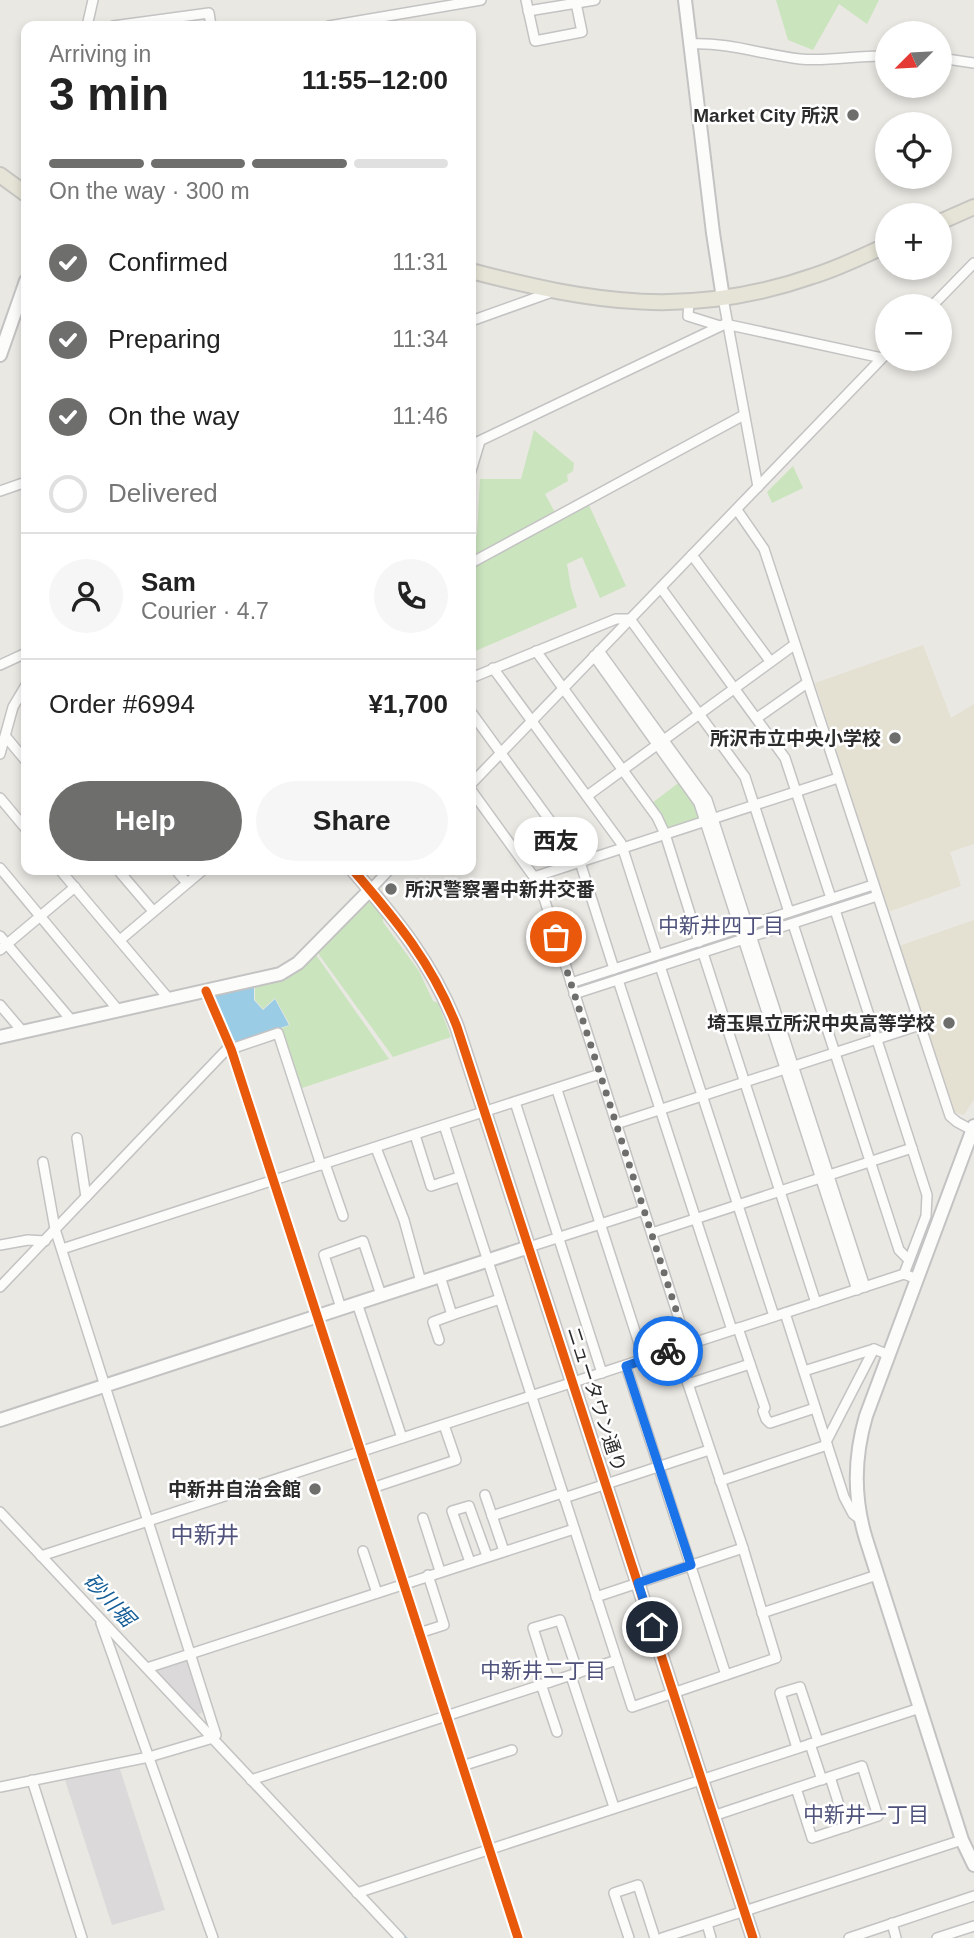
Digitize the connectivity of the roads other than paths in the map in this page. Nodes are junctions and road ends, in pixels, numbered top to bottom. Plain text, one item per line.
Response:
1 (93, 0) edge
2 (481, 0) edge
3 (526, 0) edge
4 (595, 0) edge
5 (685, 0) edge
6 (576, 4) junction
7 (528, 12) junction
8 (88, 21) edge
9 (150, 21) edge
10 (210, 21) edge
11 (358, 21) edge
12 (691, 44) junction
13 (875, 56) edge
14 (952, 60) edge
15 (974, 64) edge
16 (1, 179) edge
17 (21, 191) edge
18 (974, 207) edge
19 (952, 217) edge
20 (875, 250) edge
21 (974, 263) edge
22 (476, 272) edge
23 (554, 291) junction
24 (944, 294) edge
25 (723, 298) junction
26 (689, 302) junction
27 (21, 312) edge
28 (476, 319) edge
29 (725, 326) junction
30 (875, 354) edge
31 (0, 355) edge
32 (875, 366) edge
33 (744, 415) junction
34 (476, 443) edge
35 (21, 484) edge
36 (758, 487) junction
37 (0, 491) edge
38 (737, 510) junction
39 (692, 555) junction
40 (476, 560) edge
41 (661, 588) junction
42 (630, 619) junction
43 (794, 645) junction
44 (536, 651) junction
45 (596, 653) junction
46 (21, 655) edge
47 (770, 661) junction
48 (0, 665) edge
49 (493, 668) junction
50 (476, 676) edge
51 (807, 683) junction
52 (563, 688) junction
53 (735, 688) junction
54 (21, 693) edge
55 (699, 713) junction
56 (757, 718) junction
57 (476, 719) edge
58 (532, 721) junction
59 (6, 737) junction
60 (661, 742) junction
61 (501, 753) junction
62 (0, 754) edge
63 (21, 755) edge
64 (622, 770) junction
65 (838, 778) junction
66 (476, 781) edge
67 (796, 792) junction
68 (476, 794) edge
69 (587, 796) junction
70 (0, 798) edge
71 (755, 805) junction
72 (709, 820) junction
73 (21, 823) edge
74 (665, 834) junction
75 (622, 848) junction
76 (580, 862) junction
77 (0, 868) edge
78 (64, 875) edge
79 (122, 875) edge
80 (180, 875) edge
81 (197, 875) edge
82 (357, 875) edge
83 (384, 875) edge
84 (534, 877) junction
85 (187, 883) junction
86 (873, 885) junction
87 (75, 887) junction
88 (370, 890) junction
89 (877, 896) junction
90 (831, 898) junction
91 (835, 910) junction
92 (153, 911) junction
93 (789, 912) junction
94 (41, 916) junction
95 (793, 924) junction
96 (744, 927) junction
97 (0, 936) edge
98 (748, 938) junction
99 (120, 940) junction
100 (699, 942) junction
101 (4, 947) edge
102 (703, 953) junction
103 (657, 955) junction
104 (660, 966) junction
105 (614, 969) junction
106 (618, 980) junction
107 (571, 983) junction
108 (206, 991) junction
109 (574, 994) junction
110 (169, 999) junction
111 (0, 1005) edge
112 (119, 1011) junction
113 (72, 1021) junction
114 (920, 1025) junction
115 (23, 1032) junction
116 (0, 1037) edge
117 (877, 1039) junction
118 (230, 1047) junction
119 (835, 1053) junction
120 (790, 1068) junction
121 (600, 1074) junction
122 (744, 1082) junction
123 (556, 1090) junction
124 (702, 1096) junction
125 (515, 1102) junction
126 (661, 1109) junction
127 (485, 1112) junction
128 (616, 1124) junction
129 (444, 1125) junction
130 (973, 1128) edge
131 (415, 1135) junction
132 (77, 1138) dead end
133 (376, 1147) junction
134 (912, 1148) junction
135 (870, 1162) junction
136 (43, 1163) dead end
137 (323, 1165) junction
138 (460, 1177) junction
139 (825, 1177) junction
140 (273, 1182) junction
141 (780, 1192) junction
142 (86, 1197) junction
143 (738, 1205) junction
144 (644, 1210) junction
145 (343, 1216) dead end
146 (696, 1218) junction
147 (601, 1224) junction
148 (55, 1228) junction
149 (652, 1233) junction
150 (558, 1237) junction
151 (45, 1241) junction
152 (0, 1245) edge
153 (529, 1247) junction
154 (61, 1250) junction
155 (909, 1260) junction
156 (487, 1261) junction
157 (904, 1274) junction
158 (440, 1276) junction
159 (917, 1279) junction
160 (421, 1282) junction
161 (0, 1287) edge
162 (861, 1289) junction
163 (382, 1295) junction
164 (500, 1299) junction
165 (358, 1303) junction
166 (816, 1303) junction
167 (341, 1308) junction
168 (785, 1313) junction
169 (452, 1315) junction
170 (317, 1316) junction
171 (774, 1317) junction
172 (735, 1329) junction
173 (439, 1340) dead end
174 (687, 1344) junction
175 (676, 1348) junction
176 (874, 1349) junction
177 (889, 1355) junction
178 (644, 1359) junction
179 (750, 1364) junction
180 (626, 1366) junction
181 (804, 1371) junction
182 (602, 1373) junction
183 (573, 1382) junction
184 (688, 1384) junction
185 (105, 1385) junction
186 (531, 1396) junction
187 (816, 1408) junction
188 (0, 1420) edge
189 (444, 1425) junction
190 (402, 1438) junction
191 (827, 1443) junction
192 (709, 1450) junction
193 (360, 1452) junction
194 (660, 1466) junction
195 (720, 1480) junction
196 (606, 1484) junction
197 (372, 1488) junction
198 (485, 1495) dead end
199 (563, 1496) junction
200 (0, 1512) edge
201 (492, 1516) junction
202 (423, 1518) dead end
203 (148, 1520) junction
204 (861, 1520) junction
205 (574, 1529) junction
206 (743, 1548) junction
207 (363, 1551) dead end
208 (504, 1551) junction
209 (41, 1556) junction
210 (487, 1556) junction
211 (470, 1562) junction
212 (691, 1565) junction
213 (440, 1571) junction
214 (428, 1575) junction
215 (877, 1575) junction
216 (638, 1583) junction
217 (404, 1584) junction
218 (377, 1593) junction
219 (596, 1597) junction
220 (762, 1613) junction
221 (99, 1618) junction
222 (419, 1633) junction
223 (190, 1653) junction
224 (617, 1660) junction
225 (147, 1668) junction
226 (574, 1674) junction
227 (726, 1675) junction
228 (546, 1683) junction
229 (673, 1692) junction
230 (920, 1708) junction
231 (446, 1716) junction
232 (557, 1732) dead end
233 (214, 1738) junction
234 (814, 1742) junction
235 (797, 1748) junction
236 (512, 1750) dead end
237 (149, 1757) junction
238 (463, 1766) junction
239 (826, 1778) junction
240 (701, 1779) junction
241 (32, 1780) junction
242 (251, 1780) junction
243 (0, 1787) edge
244 (796, 1788) junction
245 (614, 1807) junction
246 (713, 1816) junction
247 (846, 1826) junction
248 (962, 1840) junction
249 (489, 1848) junction
250 (974, 1866) edge
251 (974, 1890) edge
252 (356, 1893) junction
253 (974, 1897) edge
254 (744, 1911) junction
255 (892, 1923) junction
256 (706, 1924) junction
257 (974, 1926) edge
258 (681, 1935) edge
259 (82, 1938) edge
260 (213, 1938) edge
261 (400, 1938) edge
262 (518, 1938) edge
263 (629, 1938) edge
264 (655, 1938) edge
265 (662, 1938) edge
266 (712, 1938) edge
267 (753, 1938) edge
268 (849, 1938) edge
269 (897, 1938) edge
270 (937, 1938) edge

1 - 8 street
2 - 11 street
3 - 7 street
4 - 6 street
5 - 12 street
6 - 7 street
6 - 7 street
9 - 10 street
12 - 13 street
12 - 25 street
14 - 15 street
16 - 17 main road
18 - 19 main road
20 - 25 main road
21 - 24 street
22 - 23 main road
23 - 26 main road
23 - 28 street
25 - 26 main road
25 - 29 street
26 - 29 street
27 - 31 street
29 - 30 street
29 - 33 street
29 - 34 street
32 - 36 street
33 - 36 street
33 - 40 street
35 - 37 street
36 - 38 street
38 - 39 street
38 - 43 street
39 - 41 street
39 - 47 street
41 - 42 street
41 - 53 street
42 - 44 street
42 - 45 street
42 - 55 street
43 - 47 street
43 - 51 street
44 - 49 street
44 - 52 street
45 - 52 street
45 - 60 street
46 - 48 street
47 - 53 street
49 - 50 street
49 - 58 street
51 - 56 street
51 - 65 street
52 - 58 street
52 - 64 street
53 - 55 street
53 - 56 street
54 - 59 street
55 - 60 street
55 - 71 street
56 - 67 street
57 - 61 street
58 - 61 street
58 - 69 street
59 - 62 street
59 - 63 street
60 - 64 street
60 - 72 street
61 - 66 street
61 - 76 street
64 - 69 street
64 - 74 street
65 - 67 street
65 - 86 street
67 - 71 street
67 - 90 street
68 - 84 street
69 - 75 street
70 - 73 street
71 - 72 street
71 - 93 street
72 - 74 street
72 - 96 street
74 - 75 street
74 - 100 street
75 - 76 street
75 - 103 street
76 - 84 street
76 - 105 street
77 - 94 street
78 - 87 street
79 - 92 street
80 - 85 street
81 - 85 street
82 - 88 street, ニュータウン通り
83 - 88 street
84 - 107 street
85 - 92 street
86 - 89 street
86 - 90 street
87 - 94 street
87 - 99 street
88 - 108 street
88 - 127 street, ニュータウン通り
89 - 91 street
89 - 114 street
90 - 93 street
91 - 95 street
91 - 117 street
92 - 99 street
93 - 96 street
94 - 101 street
94 - 112 street
95 - 98 street
95 - 119 street
96 - 98 street
96 - 100 street
97 - 101 street
98 - 102 street
98 - 120 street
99 - 110 street
100 - 103 street
101 - 113 street
102 - 104 street
102 - 122 street
103 - 105 street
104 - 106 street
104 - 124 street
105 - 107 street
106 - 109 street
106 - 126 street
107 - 109 street
108 - 110 street
108 - 118 street
109 - 121 street
110 - 112 street
111 - 115 street
112 - 113 street
113 - 115 street
114 - 117 street
114 - 130 street
115 - 116 street
117 - 119 street
117 - 134 street
118 - 137 street
118 - 140 street
118 - 142 street
119 - 120 street
119 - 135 street
120 - 122 street
120 - 139 street
121 - 123 street
121 - 128 street
122 - 124 street
122 - 141 street
123 - 125 street
123 - 147 street
124 - 126 street
124 - 143 street
125 - 127 street
125 - 150 street
126 - 128 street
126 - 146 street
127 - 129 street
127 - 153 street, ニュータウン通り
128 - 144 street
129 - 131 street
129 - 138 street
130 - 159 street
131 - 133 street
131 - 138 street
132 - 142 street
133 - 137 street
133 - 160 street
134 - 135 street
134 - 155 street
135 - 139 street
135 - 155 street
136 - 148 street
137 - 140 street
137 - 145 street
138 - 156 street
139 - 141 street
139 - 162 street
140 - 154 street
140 - 170 street
141 - 143 street
141 - 166 street
142 - 148 street
143 - 146 street
143 - 171 street
144 - 147 street
144 - 149 street
146 - 149 street
146 - 172 street
147 - 150 street
147 - 178 street
148 - 151 street
148 - 154 street
149 - 174 street
150 - 153 street
150 - 182 street
151 - 152 street
151 - 161 street
153 - 156 street
153 - 183 street, ニュータウン通り
154 - 185 street
155 - 157 street
156 - 158 street
156 - 164 street
157 - 159 street
157 - 162 street
158 - 160 street
158 - 169 street
159 - 177 street
160 - 163 street
162 - 166 street
163 - 165 street
163 - 167 street
164 - 169 street
164 - 186 street
165 - 167 street
165 - 190 street
166 - 168 street
167 - 170 street
168 - 171 street
168 - 181 street
169 - 173 street
170 - 185 street
170 - 193 street
171 - 172 street
172 - 174 street
172 - 179 street
174 - 175 street
175 - 178 street
175 - 184 street
176 - 177 street
176 - 181 street
176 - 191 street
177 - 204 street
178 - 180 street
179 - 184 street
179 - 187 street
180 - 182 street
180 - 194 street
181 - 187 street
182 - 183 street
183 - 186 street
183 - 196 street, ニュータウン通り
184 - 192 street
185 - 188 street
185 - 203 street
186 - 189 street
186 - 199 street
187 - 191 street
189 - 190 street
189 - 197 street
190 - 193 street
191 - 195 street
191 - 204 street
192 - 194 street
192 - 195 street
193 - 197 street
193 - 203 street
194 - 196 street
194 - 212 street
195 - 206 street
196 - 199 street
196 - 216 street, ニュータウン通り
197 - 217 street
198 - 201 street
199 - 201 street
199 - 205 street
200 - 209 street
201 - 208 street
202 - 213 street
203 - 209 street
203 - 223 street
204 - 215 street
205 - 208 street
205 - 219 street
206 - 212 street
206 - 220 street
207 - 218 street
208 - 210 street
209 - 221 street
210 - 211 street
210 - 211 street
211 - 213 street
212 - 216 street
212 - 227 street
213 - 214 street
214 - 217 street
214 - 222 street
215 - 220 street
215 - 230 street
216 - 219 street
216 - 229 street, ニュータウン通り
217 - 218 street
217 - 222 street
218 - 223 street
219 - 224 street
220 - 227 street
221 - 225 street
221 - 237 street
222 - 231 street
223 - 225 street
223 - 233 street
224 - 226 street
224 - 229 street
225 - 233 street
226 - 228 street
226 - 228 street
226 - 245 street
227 - 229 street
228 - 231 street
228 - 232 street
229 - 240 street, ニュータウン通り
230 - 234 street
230 - 248 street
231 - 238 street
231 - 242 street
233 - 237 street
233 - 242 street
234 - 235 street
234 - 235 street
234 - 239 street
235 - 240 street
236 - 238 street
237 - 241 street
237 - 260 street
238 - 249 street
239 - 244 street
239 - 247 street
239 - 247 street
240 - 245 street
240 - 246 street, ニュータウン通り
241 - 243 street
241 - 259 street
242 - 252 street
244 - 246 street
244 - 247 street
245 - 249 street
246 - 254 street, ニュータウン通り
248 - 250 street
248 - 254 street
249 - 252 street
249 - 262 street
251 - 253 street
252 - 261 street
253 - 255 street
254 - 256 street
254 - 267 street, ニュータウン通り
255 - 268 street
255 - 269 street
256 - 258 street
256 - 266 street
257 - 270 street
258 - 265 street
263 - 264 street

